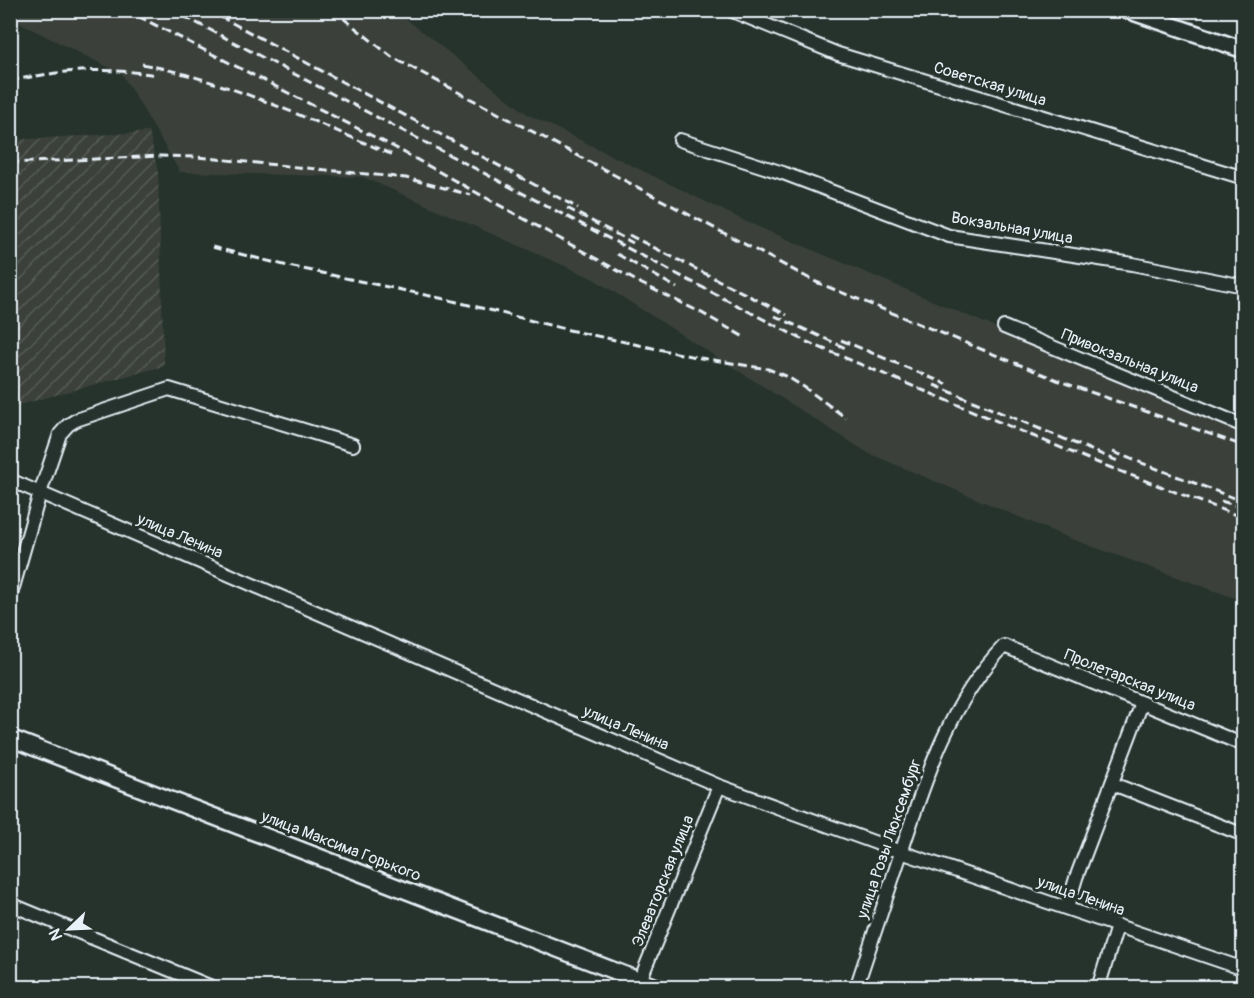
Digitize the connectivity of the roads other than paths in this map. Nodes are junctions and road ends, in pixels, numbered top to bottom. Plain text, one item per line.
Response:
1 (730, 10) edge
2 (1126, 10) edge
3 (1244, 50) edge
4 (680, 140) dead end
5 (1244, 178) edge
6 (1244, 286) edge
7 (1004, 327) dead end
8 (1244, 426) edge
9 (353, 445) dead end
10 (10, 480) edge
11 (40, 493) junction
12 (10, 598) edge
13 (1004, 646) joint
14 (1142, 703) junction
15 (10, 738) edge
16 (1244, 745) edge
17 (1113, 784) junction
18 (719, 786) junction
19 (1244, 835) edge
20 (901, 852) junction
21 (10, 904) edge
22 (1067, 909) junction
23 (1117, 926) junction
24 (1244, 969) edge
25 (639, 984) edge
26 (214, 987) edge
27 (659, 987) edge
28 (856, 987) edge
29 (1098, 987) edge

1 - 5 street, Советская улица
2 - 3 street
4 - 6 street, Вокзальная улица
7 - 8 street, Привокзальная улица
9 - 11 street
10 - 11 street, улица Ленина
11 - 12 street
11 - 18 street, улица Ленина
13 - 14 street, Пролетарская улица
13 - 20 street, улица Розы Люксембург
14 - 16 street, Пролетарская улица
14 - 17 street
15 - 25 street, улица Максима Горького
17 - 19 street
17 - 22 street
18 - 20 street, улица Ленина
18 - 25 street, Элеваторская улица
20 - 22 street, улица Ленина
20 - 28 street, улица Розы Люксембург
21 - 26 street
22 - 23 street, улица Ленина
23 - 24 street, улица Ленина
23 - 29 street
25 - 27 street, улица Максима Горького

